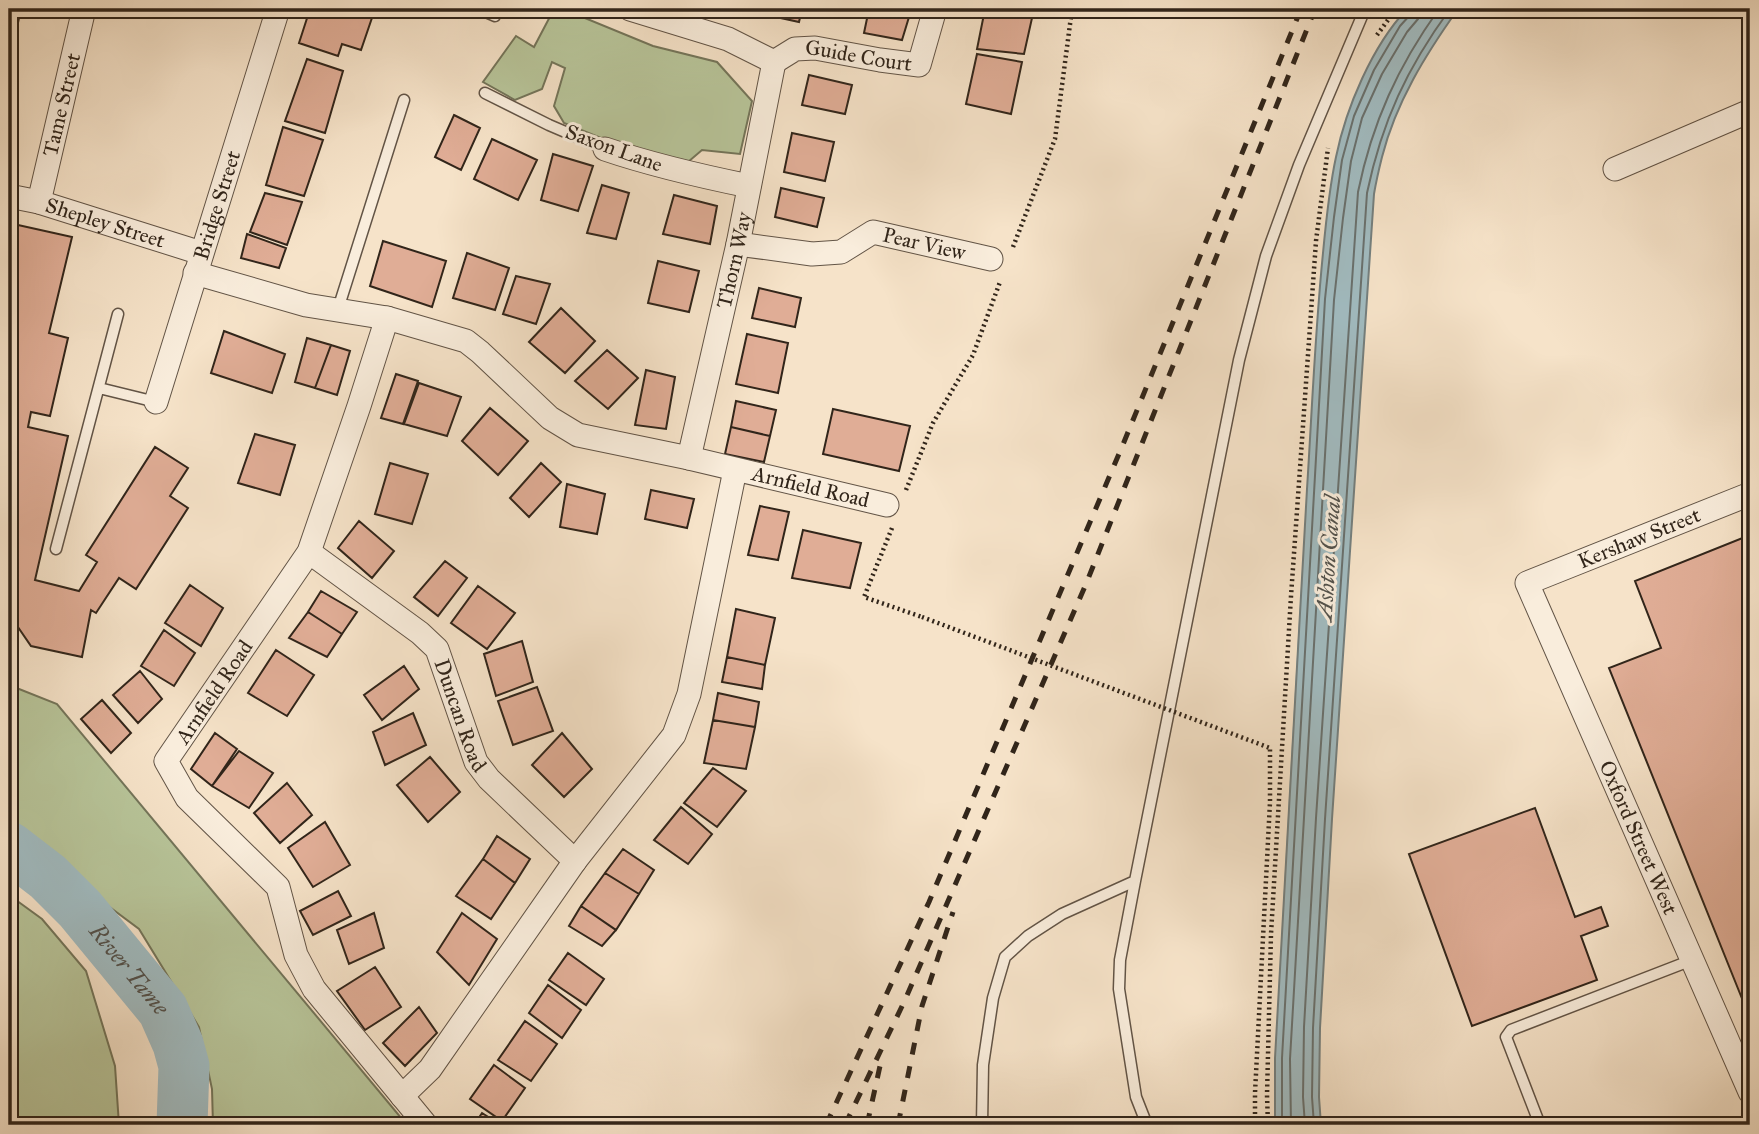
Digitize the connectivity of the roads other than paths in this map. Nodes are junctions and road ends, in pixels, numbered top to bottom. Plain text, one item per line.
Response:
1 (16, 9) edge
2 (85, 9) edge
3 (278, 9) edge
4 (479, 9) edge
5 (498, 9) edge
6 (630, 9) edge
7 (935, 9) edge
8 (1366, 9) edge
9 (9, 36) edge
10 (774, 62) junction
11 (485, 93) dead end
12 (404, 100) dead end
13 (1750, 111) edge
14 (605, 149) joint
15 (1615, 169) dead end
16 (749, 187) junction
17 (9, 196) edge
18 (39, 202) junction
19 (738, 244) junction
20 (1002, 261) road end
21 (198, 263) junction
22 (338, 309) junction
23 (118, 314) dead end
24 (387, 318) junction
25 (99, 388) junction
26 (156, 402) joint
27 (689, 458) junction
28 (735, 470) junction
29 (1750, 494) edge
30 (895, 507) road end
31 (56, 549) dead end
32 (309, 552) junction
33 (1527, 583) joint
34 (575, 861) junction
35 (1135, 881) junction
36 (1692, 960) junction
37 (1750, 1092) edge
38 (402, 1096) junction
39 (426, 1125) edge
40 (982, 1125) edge
41 (1147, 1125) edge
42 (1539, 1125) edge

1 - 9 lane
2 - 18 street, Tame Street
3 - 21 street, Bridge Street
4 - 5 lane
6 - 10 street, Guide Court
7 - 10 street, Guide Court
8 - 35 lane
10 - 16 street, Thorn Way
11 - 14 lane, Saxon Lane
12 - 22 lane
13 - 15 street
14 - 16 street, Saxon Lane
16 - 19 street, Thorn Way
17 - 18 street, Shepley Street
18 - 21 street, Shepley Street
19 - 20 street, Pear View
19 - 27 street, Thorn Way
21 - 22 street, Arnfield Road
21 - 26 street, Bridge Street
22 - 24 street, Arnfield Road
23 - 25 lane
24 - 27 street, Arnfield Road
24 - 32 street, Arnfield Road
25 - 26 lane
25 - 31 lane
27 - 28 street, Arnfield Road
28 - 30 street, Arnfield Road
28 - 34 street, Arnfield Road
29 - 33 street, Kershaw Street
32 - 34 street, Duncan Road
32 - 38 street, Arnfield Road
33 - 36 street, Oxford Street West
34 - 38 street, Arnfield Road
35 - 40 lane
35 - 41 lane
36 - 37 street, Oxford Street West
36 - 42 lane
38 - 39 street, Arnfield Road

